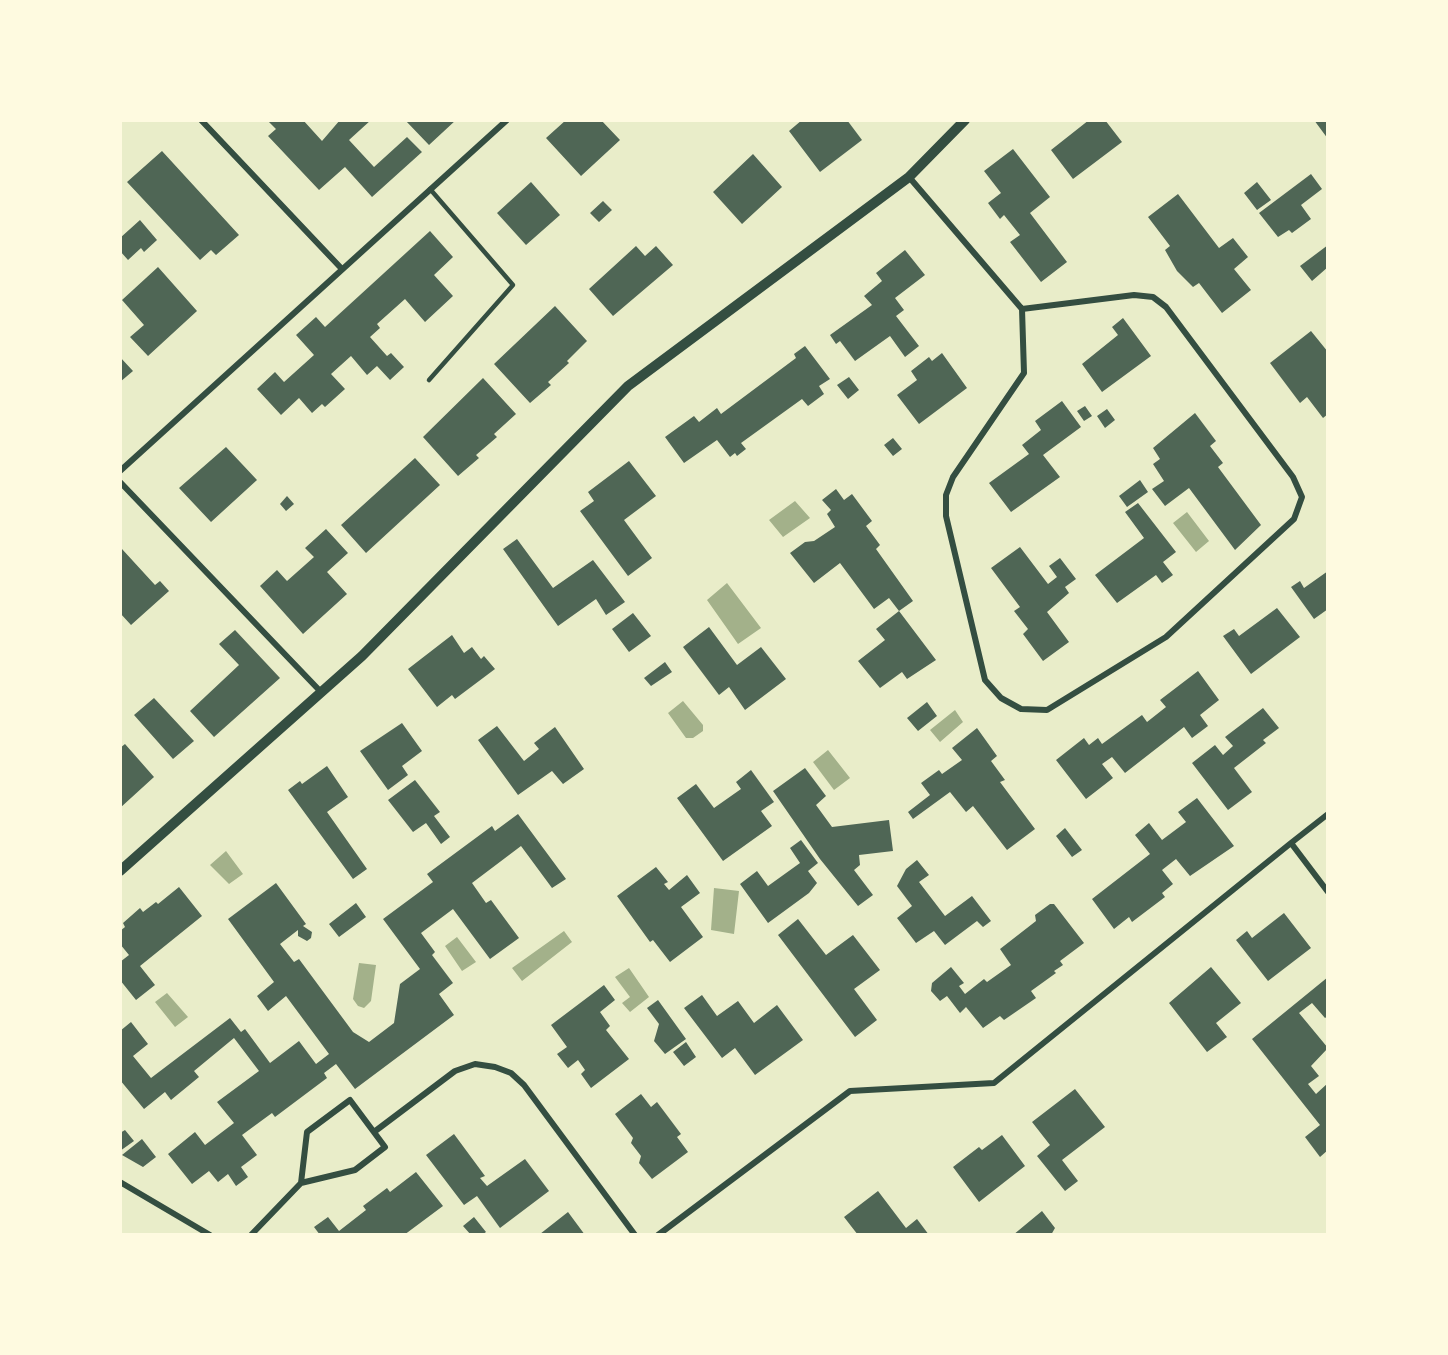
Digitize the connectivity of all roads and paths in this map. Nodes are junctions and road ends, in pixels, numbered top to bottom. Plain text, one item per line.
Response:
1 (201, 120) edge
2 (507, 120) edge
3 (965, 120) edge
4 (909, 177) junction
5 (430, 189) junction
6 (341, 268) junction
7 (1022, 309) junction
8 (429, 380) dead end
9 (120, 471) edge
10 (120, 482) edge
11 (321, 692) junction
12 (1328, 814) edge
13 (1291, 843) junction
14 (120, 871) edge
15 (1328, 892) edge
16 (374, 1132) junction
17 (120, 1182) edge
18 (301, 1183) junction
19 (210, 1235) edge
20 (251, 1235) edge
21 (635, 1235) edge
22 (658, 1235) edge

1 - 6 street
2 - 5 street
3 - 4 street
4 - 7 street
4 - 11 street
5 - 6 street
5 - 8 lane
6 - 9 street
7 - 7 street
10 - 11 street
11 - 14 street
12 - 13 street
13 - 15 street
13 - 22 street
16 - 18 street
16 - 18 street
16 - 21 street
17 - 19 street
18 - 20 street

